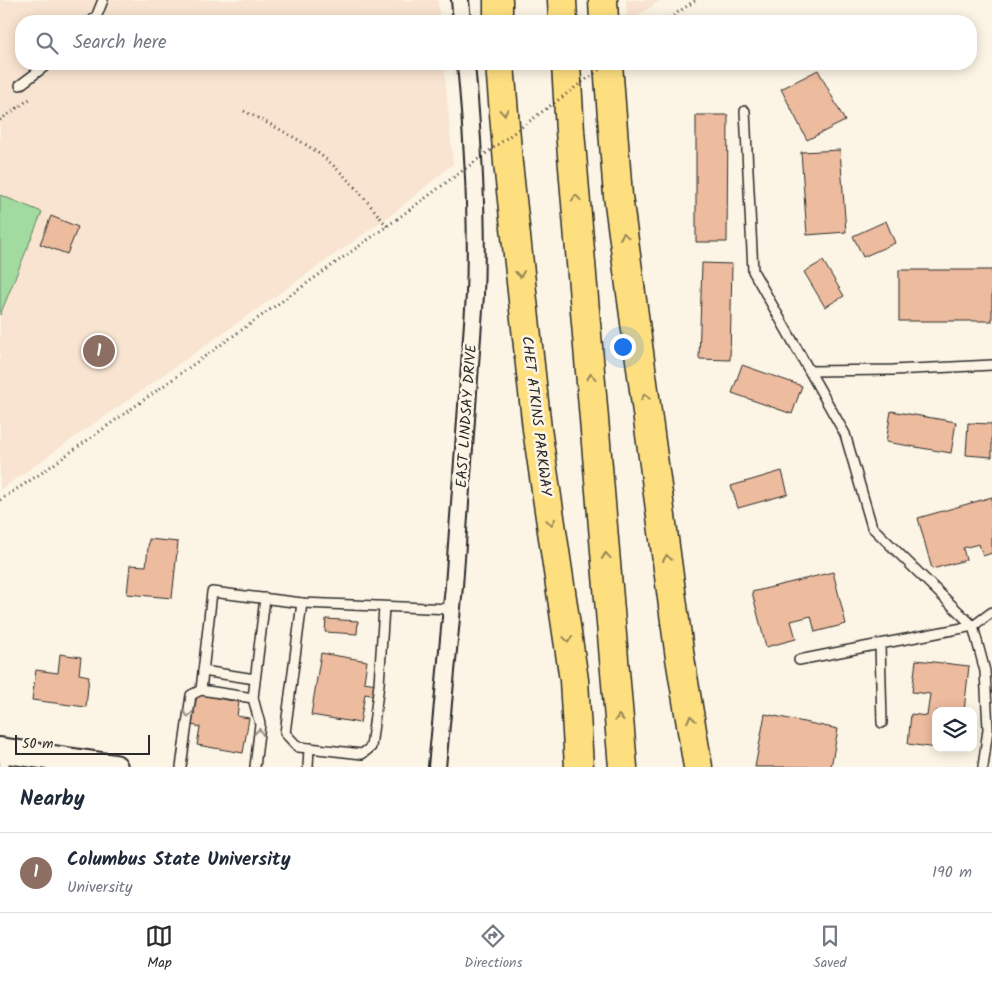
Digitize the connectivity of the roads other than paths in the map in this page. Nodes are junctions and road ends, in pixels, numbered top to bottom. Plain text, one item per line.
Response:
1 (103, 0) edge
2 (460, 0) edge
3 (498, 0) edge
4 (562, 0) edge
5 (603, 0) edge
6 (97, 15) edge
7 (461, 15) edge
8 (498, 15) edge
9 (563, 15) edge
10 (604, 15) edge
11 (40, 70) edge
12 (467, 70) edge
13 (500, 70) edge
14 (566, 70) edge
15 (608, 70) edge
16 (20, 85) dead end
17 (745, 112) dead end
18 (992, 365) edge
19 (810, 371) junction
20 (265, 598) junction
21 (302, 603) junction
22 (384, 606) junction
23 (452, 609) junction
24 (992, 612) edge
25 (973, 626) junction
26 (880, 644) junction
27 (799, 660) dead end
28 (203, 671) junction
29 (256, 678) junction
30 (574, 680) junction
31 (201, 690) junction
32 (253, 698) junction
33 (882, 724) dead end
34 (309, 748) junction
35 (3, 756) edge
36 (115, 767) edge
37 (181, 767) edge
38 (255, 767) edge
39 (308, 767) edge
40 (437, 767) edge
41 (563, 767) edge
42 (578, 767) edge
43 (623, 767) edge
44 (698, 767) edge
45 (983, 767) edge

1 - 6 lane
2 - 7 street
3 - 8 highway
4 - 9 highway
5 - 10 highway
11 - 16 lane
12 - 23 street, EAST LINDSAY DRIVE
13 -> 30 highway, CHET ATKINS PARKWAY
43 -> 14 highway
44 -> 15 highway
17 - 19 lane
18 - 19 lane
19 - 25 lane
20 - 21 lane
20 - 28 lane
20 - 29 lane
21 - 22 lane
21 - 34 lane
22 - 23 lane
22 - 34 lane
23 - 40 street, EAST LINDSAY DRIVE
24 - 25 lane
25 - 26 lane
25 - 45 lane
26 - 27 lane
26 - 33 lane
28 - 29 lane
28 - 31 lane
29 - 32 lane
30 - 41 highway
30 - 42 highway, CHET ATKINS PARKWAY
31 - 32 lane
31 -> 37 lane
38 -> 32 lane
34 - 39 lane
35 - 36 main road

